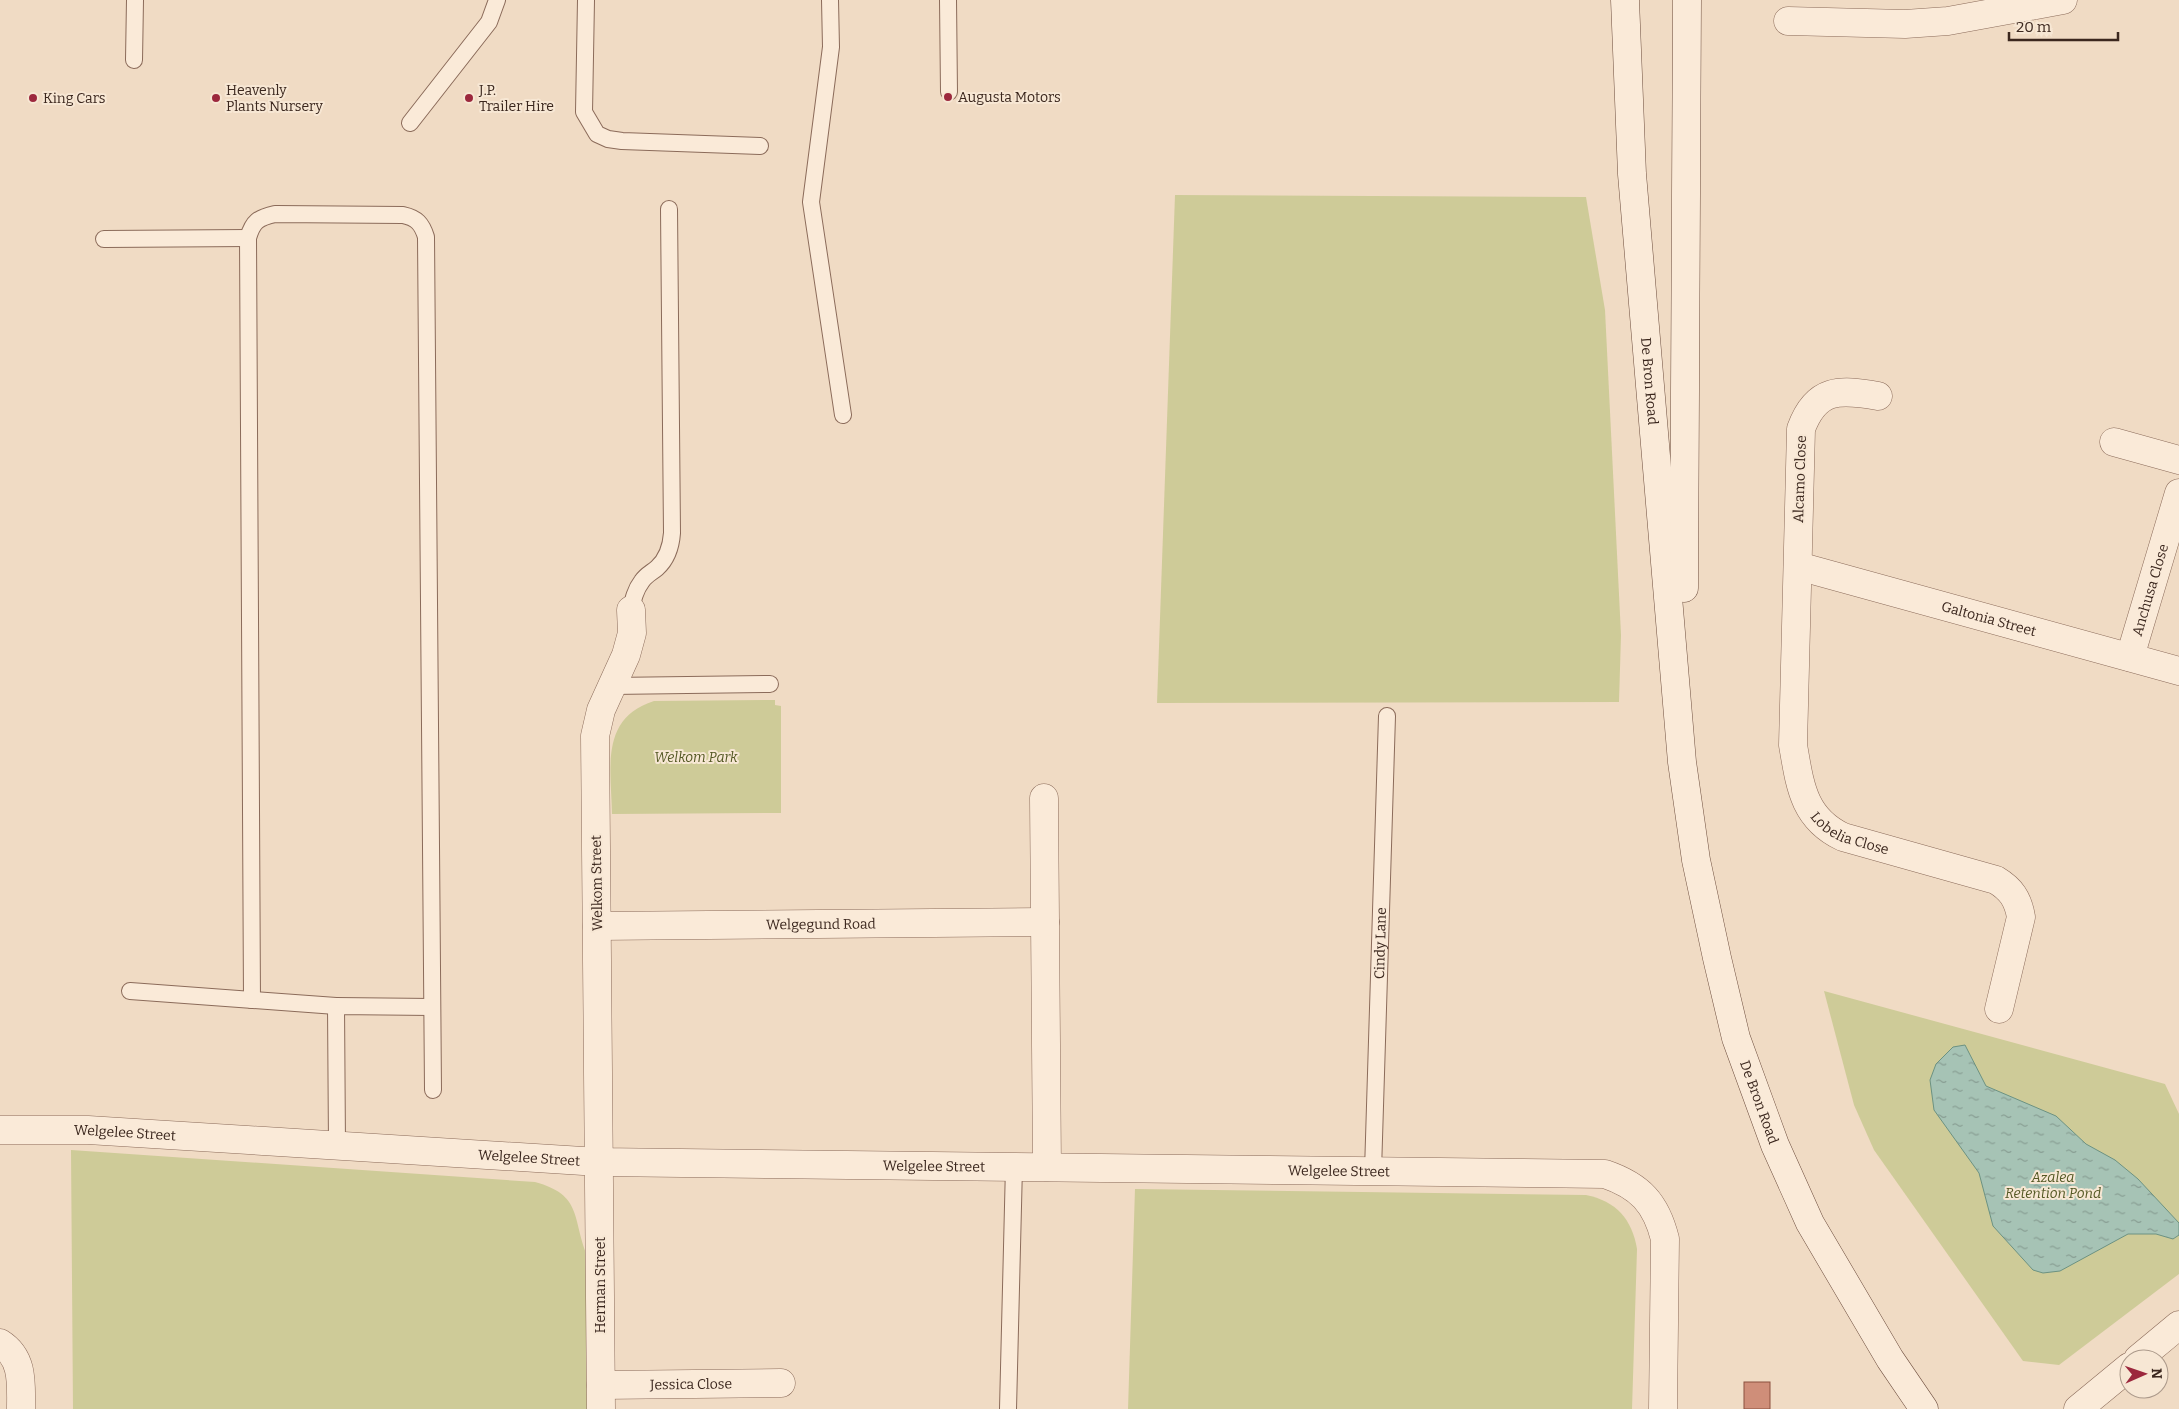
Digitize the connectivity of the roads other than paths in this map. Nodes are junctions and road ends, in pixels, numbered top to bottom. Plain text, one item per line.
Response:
1 (135, 0) edge
2 (497, 0) edge
3 (586, 0) edge
4 (830, 0) edge
5 (948, 0) edge
6 (1625, 0) edge
7 (1688, 0) edge
8 (2063, 0) edge
9 (1788, 21) dead end
10 (134, 60) dead end
11 (949, 92) dead end
12 (410, 123) dead end
13 (760, 146) dead end
14 (669, 209) dead end
15 (248, 238) junction
16 (104, 239) dead end
17 (1878, 396) dead end
18 (843, 415) dead end
19 (2114, 442) dead end
20 (2179, 460) edge
21 (2179, 493) edge
22 (1798, 566) junction
23 (631, 610) joint
24 (2130, 657) junction
25 (2179, 671) edge
26 (770, 684) dead end
27 (611, 686) junction
28 (1387, 716) dead end
29 (1682, 762) junction
30 (1044, 798) dead end
31 (1045, 922) junction
32 (597, 926) junction
33 (130, 991) dead end
34 (252, 1000) junction
35 (336, 1006) junction
36 (432, 1007) junction
37 (1999, 1009) dead end
38 (433, 1090) dead end
39 (0, 1130) edge
40 (337, 1145) junction
41 (599, 1162) junction
42 (1014, 1166) junction
43 (1047, 1167) junction
44 (1373, 1171) junction
45 (2179, 1325) edge
46 (0, 1343) edge
47 (2150, 1349) edge
48 (2119, 1375) edge
49 (781, 1383) dead end
50 (601, 1397) edge
51 (21, 1409) edge
52 (1008, 1409) edge
53 (1663, 1409) edge
54 (1924, 1409) edge
55 (2078, 1409) edge

1 - 10 lane
2 - 12 lane
3 - 13 lane
4 - 18 lane
5 - 11 lane
6 - 29 street, De Bron Road
7 - 29 street, De Bron Road
8 - 9 street
14 - 23 lane
15 - 16 lane
15 - 34 lane
15 - 36 lane
17 - 22 street, Alcamo Close
19 - 20 street
21 - 24 street, Anchusa Close
22 - 24 street, Galtonia Street
22 - 37 street, Lobelia Close
23 - 27 street, Welkom Street
24 - 25 street, Galtonia Street
26 - 27 lane
27 - 32 street, Welkom Street
28 - 44 lane, Cindy Lane
29 - 54 street, De Bron Road
30 - 31 street
31 - 32 street, Welgegund Road
31 - 43 street
32 - 41 street, Welkom Street
33 - 34 lane
34 - 35 lane
35 - 36 lane
35 - 40 lane
36 - 38 lane
39 - 40 street, Welgelee Street
40 - 41 street, Welgelee Street
41 - 42 street, Welgelee Street
41 - 50 street, Herman Street
42 - 43 street, Welgelee Street
42 - 52 lane
43 - 44 street, Welgelee Street
44 - 53 street, Welgelee Street
45 - 47 street
46 - 51 street
48 - 55 street
49 - 50 street, Jessica Close

